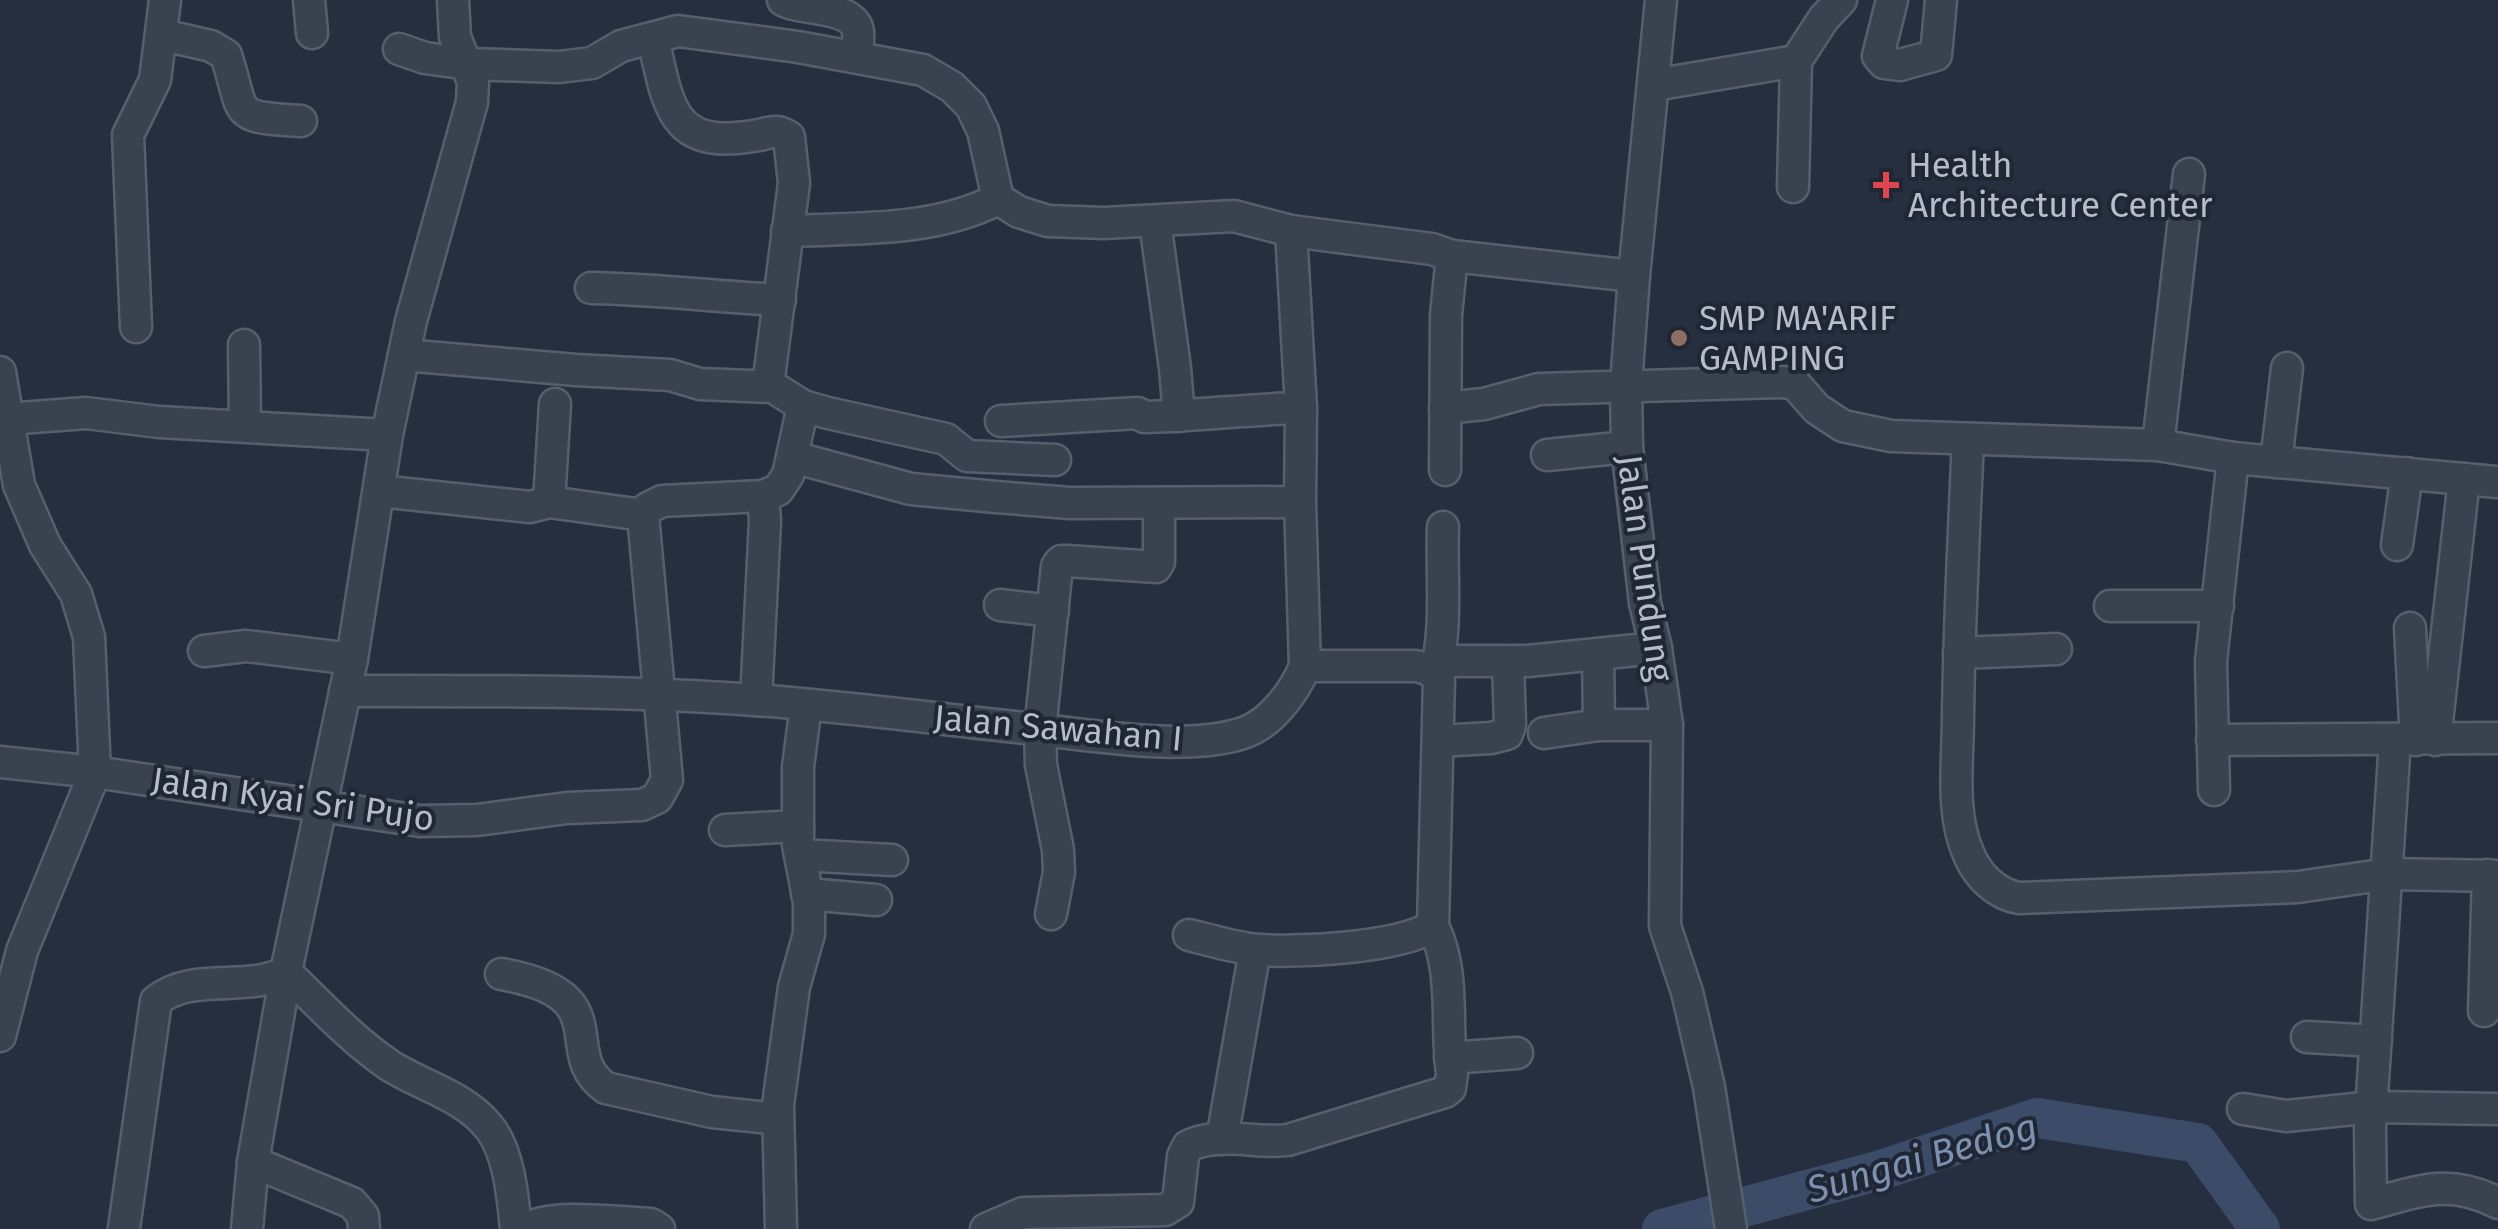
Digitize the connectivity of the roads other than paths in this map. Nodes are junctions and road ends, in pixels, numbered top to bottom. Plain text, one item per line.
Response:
1 (165, 0) edge
2 (310, 0) edge
3 (452, 0) edge
4 (783, 0) edge
5 (1661, 0) edge
6 (1841, 0) edge
7 (1890, 0) edge
8 (1927, 0) edge
9 (1940, 0) edge
10 (312, 33) dead end
11 (163, 34) junction
12 (653, 38) junction
13 (398, 49) dead end
14 (857, 57) junction
15 (1796, 61) junction
16 (469, 64) junction
17 (1654, 84) junction
18 (302, 121) dead end
19 (2189, 174) dead end
20 (1793, 187) dead end
21 (998, 199) junction
22 (1155, 222) junction
23 (787, 231) junction
24 (1291, 231) junction
25 (1452, 256) junction
26 (1634, 276) junction
27 (591, 288) dead end
28 (780, 300) junction
29 (136, 327) dead end
30 (244, 345) dead end
31 (404, 355) junction
32 (2287, 368) dead end
33 (0, 372) edge
34 (768, 386) junction
35 (1626, 386) junction
36 (555, 404) dead end
37 (803, 406) junction
38 (1301, 408) junction
39 (1445, 408) junction
40 (1178, 416) junction
41 (1056, 417) junction
42 (6, 420) junction
43 (1001, 421) dead end
44 (245, 426) junction
45 (387, 435) junction
46 (1968, 440) junction
47 (2158, 445) junction
48 (1627, 447) junction
49 (1547, 456) dead end
50 (793, 457) junction
51 (2233, 458) junction
52 (1055, 460) junction
53 (2276, 462) junction
54 (1445, 470) dead end
55 (2407, 474) junction
56 (2464, 478) junction
57 (2498, 482) edge
58 (379, 491) junction
59 (763, 496) junction
60 (548, 502) junction
61 (1054, 502) junction
62 (1300, 502) junction
63 (1160, 504) junction
64 (644, 516) junction
65 (1443, 527) dead end
66 (2397, 546) dead end
67 (1000, 606) dead end
68 (2110, 606) dead end
69 (2218, 606) junction
70 (1053, 610) junction
71 (2410, 628) dead end
72 (1656, 648) junction
73 (2056, 648) dead end
74 (204, 651) dead end
75 (1959, 653) junction
76 (1598, 656) junction
77 (352, 659) junction
78 (1508, 662) junction
79 (1305, 666) junction
80 (1437, 667) junction
81 (345, 691) junction
82 (661, 694) junction
83 (756, 700) junction
84 (806, 705) junction
85 (1668, 725) junction
86 (1599, 726) junction
87 (1040, 730) junction
88 (1544, 732) dead end
89 (2498, 738) edge
90 (2212, 740) junction
91 (2416, 740) junction
92 (1440, 741) junction
93 (0, 762) edge
94 (95, 772) junction
95 (2214, 790) dead end
96 (320, 806) junction
97 (725, 830) dead end
98 (799, 840) junction
99 (892, 860) dead end
100 (2388, 874) junction
101 (2493, 875) edge
102 (807, 894) junction
103 (876, 900) dead end
104 (1050, 914) dead end
105 (1433, 926) junction
106 (1189, 935) dead end
107 (1255, 950) junction
108 (286, 972) junction
109 (501, 974) dead end
110 (2484, 1010) dead end
111 (0, 1036) edge
112 (2307, 1037) dead end
113 (2376, 1041) junction
114 (1516, 1053) dead end
115 (1450, 1058) junction
116 (2373, 1107) junction
117 (2243, 1109) dead end
118 (2498, 1109) edge
119 (778, 1118) junction
120 (1222, 1139) junction
121 (254, 1162) junction
122 (2498, 1203) edge
123 (2372, 1217) edge
124 (124, 1228) edge
125 (112, 1229) edge
126 (133, 1229) edge
127 (246, 1229) edge
128 (364, 1229) edge
129 (516, 1229) edge
130 (526, 1229) edge
131 (659, 1229) edge
132 (782, 1229) edge
133 (986, 1229) edge
134 (1731, 1229) edge

1 - 11 street
2 - 10 street
3 - 16 street
4 - 14 street
5 - 17 street, Jalan Pundung
6 - 15 street
7 - 8 street
7 - 9 street
11 - 18 street
11 - 29 street
12 - 14 street
12 - 16 street
12 - 23 street
13 - 16 street
14 - 21 street
15 - 17 street
15 - 20 street
16 - 31 street
17 - 26 street, Jalan Pundung
19 - 47 street
21 - 22 street
21 - 23 street
22 - 24 street
22 - 40 street
23 - 28 street
24 - 25 street
24 - 38 street
25 - 26 street
25 - 39 street
26 - 35 street, Jalan Pundung
27 - 28 street
28 - 34 street
30 - 44 street
31 - 34 street
31 - 45 street
32 - 53 street
33 - 42 street
34 - 37 street
35 - 39 street
35 - 46 street
35 - 48 street, Jalan Pundung
36 - 60 street
37 - 50 street
37 - 52 street
38 - 40 street
38 - 62 street
39 - 54 street
40 - 41 street
41 - 43 street
41 - 52 street
42 - 44 street
42 - 94 street
44 - 45 street
45 - 58 street
46 - 47 street
46 - 75 street
47 - 51 street
48 - 49 street
48 - 72 street, Jalan Pundung
50 - 59 street
50 - 61 street
51 - 53 street
51 - 69 street
52 - 61 street
53 - 55 street
55 - 56 street
55 - 66 street
56 - 57 street
56 - 91 street
58 - 60 street
58 - 77 street
59 - 64 street
59 - 83 street
60 - 64 street
61 - 63 street
62 - 63 street
62 - 79 street
63 - 70 street
64 - 82 street, Jalan Kyai Sri Pujo
65 - 80 street
67 - 70 street
68 - 69 street
69 - 90 street
70 - 87 street
71 - 91 street
72 - 76 street
72 - 85 street, Jalan Pundung
73 - 75 street
74 - 77 street
75 - 100 street
76 - 78 street
76 - 86 street
77 - 81 street
78 - 80 street
78 - 92 street
79 - 80 street
79 - 87 street, Jalan Sawahan I
80 - 92 street
81 - 82 street, Jalan Sawahan I
81 - 96 street
82 - 83 street, Jalan Sawahan I
82 - 96 street, Jalan Kyai Sri Pujo
83 - 84 street, Jalan Sawahan I
84 - 87 street, Jalan Sawahan I
84 - 98 street
85 - 86 street
85 - 134 street, Jalan Pundung
86 - 88 street
87 - 104 street
89 - 91 street
90 - 91 street
90 - 95 street
91 - 100 street
92 - 105 street
93 - 94 street, Jalan Kyai Sri Pujo
94 - 96 street, Jalan Kyai Sri Pujo
94 - 111 street
96 - 108 street
97 - 98 street
98 - 99 street
98 - 102 street
100 - 101 street
100 - 113 street
101 - 110 street
102 - 103 street
102 - 119 street
105 - 107 street
105 - 115 street
106 - 107 street
107 - 120 street
108 - 121 street
108 - 124 street
108 - 129 street
109 - 119 street
112 - 113 street
113 - 116 street
114 - 115 street
115 - 120 street
116 - 117 street
116 - 118 street
116 - 123 street
119 - 132 street
120 - 133 street
121 - 127 street
121 - 128 street
122 - 123 street
124 - 125 street
124 - 126 street
130 - 131 street

